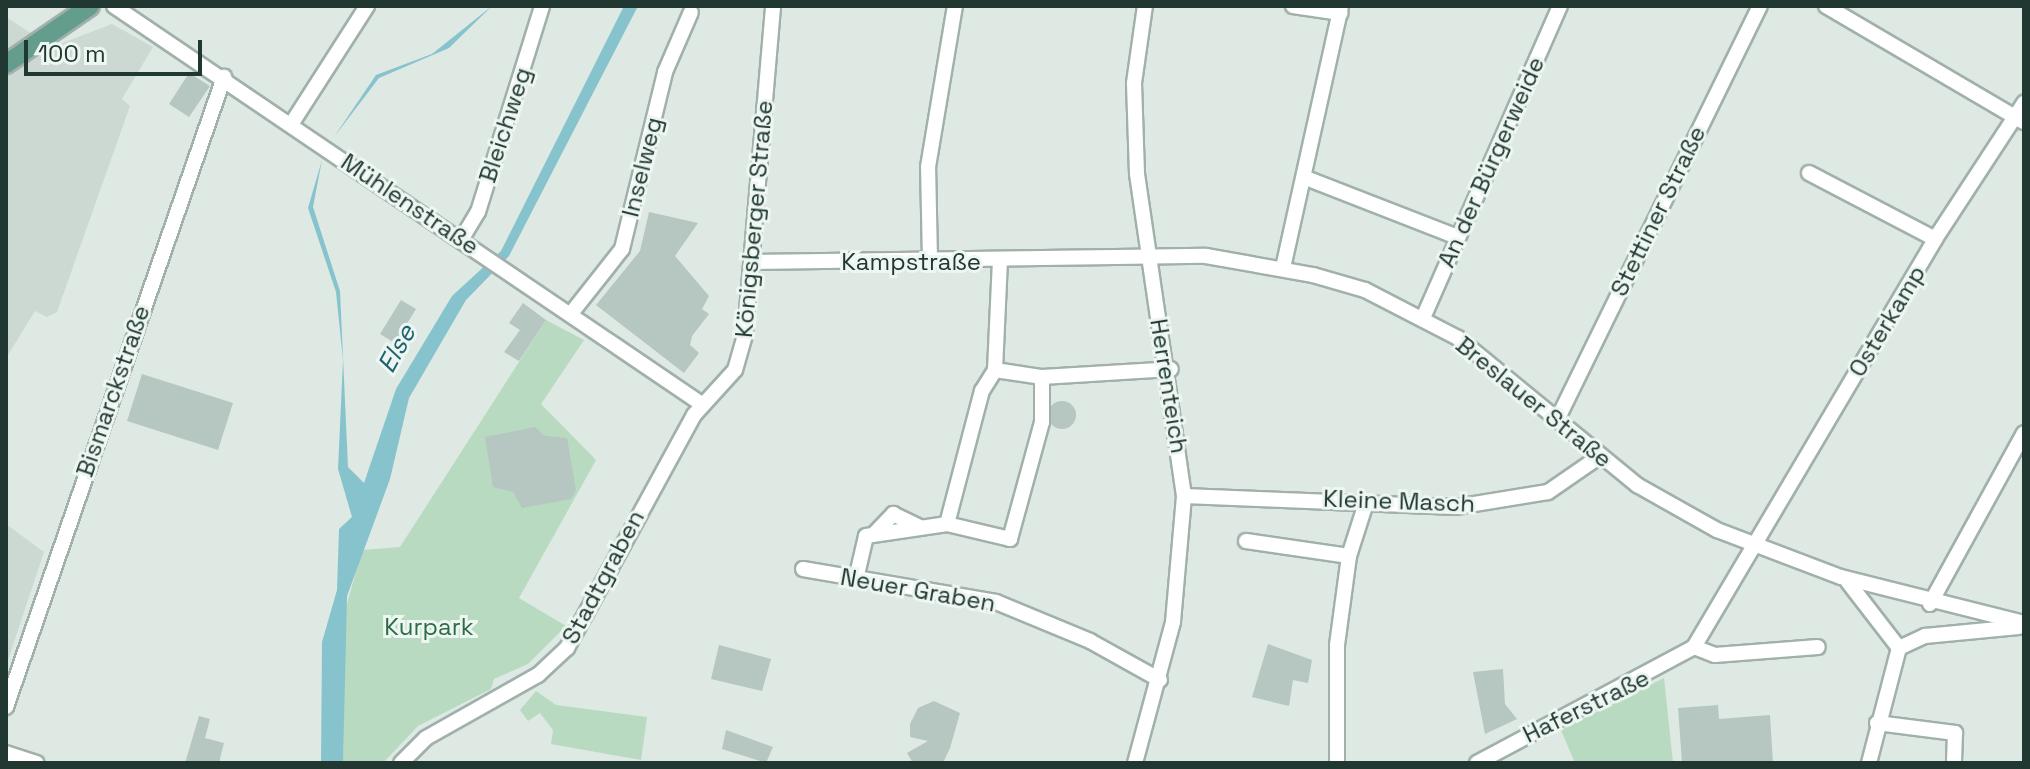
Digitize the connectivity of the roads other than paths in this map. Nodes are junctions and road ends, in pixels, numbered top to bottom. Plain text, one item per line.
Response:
1 (90, 6) edge
2 (114, 6) edge
3 (367, 6) edge
4 (542, 6) edge
5 (773, 6) edge
6 (955, 6) edge
7 (1145, 6) edge
8 (1293, 6) edge
9 (1560, 6) edge
10 (1760, 6) edge
11 (1826, 6) edge
12 (1341, 10) edge
13 (691, 12) dead end
14 (6, 64) edge
15 (224, 77) junction
16 (2022, 113) edge
17 (292, 123) junction
18 (1809, 173) dead end
19 (1306, 178) junction
20 (1457, 237) junction
21 (1935, 239) junction
22 (461, 240) junction
23 (1146, 257) junction
24 (930, 260) junction
25 (1072, 260) joint
26 (1000, 261) junction
27 (751, 262) junction
28 (1283, 268) junction
29 (573, 311) junction
30 (1423, 318) junction
31 (1171, 369) junction
32 (995, 370) junction
33 (1042, 377) junction
34 (698, 410) junction
35 (1558, 418) junction
36 (2024, 433) edge
37 (1600, 456) junction
38 (1184, 496) junction
39 (1366, 503) junction
40 (947, 524) junction
41 (1246, 541) dead end
42 (1755, 543) junction
43 (1349, 556) junction
44 (803, 569) dead end
45 (1841, 577) junction
46 (862, 580) junction
47 (1930, 604) junction
48 (2024, 624) edge
49 (1694, 647) junction
50 (1818, 647) dead end
51 (1899, 648) junction
52 (1160, 680) junction
53 (6, 707) edge
54 (1877, 723) junction
55 (6, 753) edge
56 (1481, 762) edge
57 (36, 763) edge
58 (401, 763) edge
59 (1135, 763) edge
60 (1337, 763) edge
61 (1869, 763) edge
62 (1954, 763) edge

1 - 14 main road
2 - 15 street, Mühlenstraße
3 - 17 street
4 - 22 street, Bleichweg
5 - 27 street, Königsberger Straße
6 - 24 street
7 - 23 street, Herrenteich
8 - 12 street
9 - 20 street, An der Bürgerweide
10 - 35 street, Stettiner Straße
11 - 16 street
12 - 19 street
13 - 29 street, Inselweg
15 - 17 street, Mühlenstraße
15 - 53 street, Bismarckstraße
16 - 21 street, Osterkamp
17 - 22 street, Mühlenstraße
18 - 21 street
19 - 20 street
19 - 28 street
20 - 30 street, An der Bürgerweide
21 - 42 street, Osterkamp
22 - 29 street, Mühlenstraße
23 - 25 street, Breslauer Straße
23 - 28 street, Breslauer Straße
23 - 31 street, Herrenteich
24 - 26 street, Kampstraße
24 - 27 street, Kampstraße
25 - 26 street, Kampstraße
26 - 32 street
27 - 34 street, Königsberger Straße
28 - 30 street, Breslauer Straße
29 - 34 street, Mühlenstraße
30 - 35 street, Breslauer Straße
31 - 33 street
31 - 38 street, Herrenteich
32 - 33 street
32 - 40 street
33 - 40 street
34 - 58 street, Stadtgraben
35 - 37 street, Breslauer Straße
36 - 47 street
37 - 39 street, Kleine Masch
37 - 42 street, Breslauer Straße
38 - 39 street, Kleine Masch
38 - 52 street, Herrenteich
39 - 43 street
40 - 46 street
41 - 43 street
42 - 45 street, Breslauer Straße
42 - 49 street
43 - 60 street
44 - 46 street, Neuer Graben
45 - 47 street, Breslauer Straße
45 - 51 street, Breslauer Straße
46 - 52 street, Neuer Graben
47 - 48 street, Breslauer Straße
48 - 51 street
49 - 50 street
49 - 56 street, Haferstraße
51 - 54 street
52 - 59 street, Herrenteich
54 - 61 street
54 - 62 street
55 - 57 street

